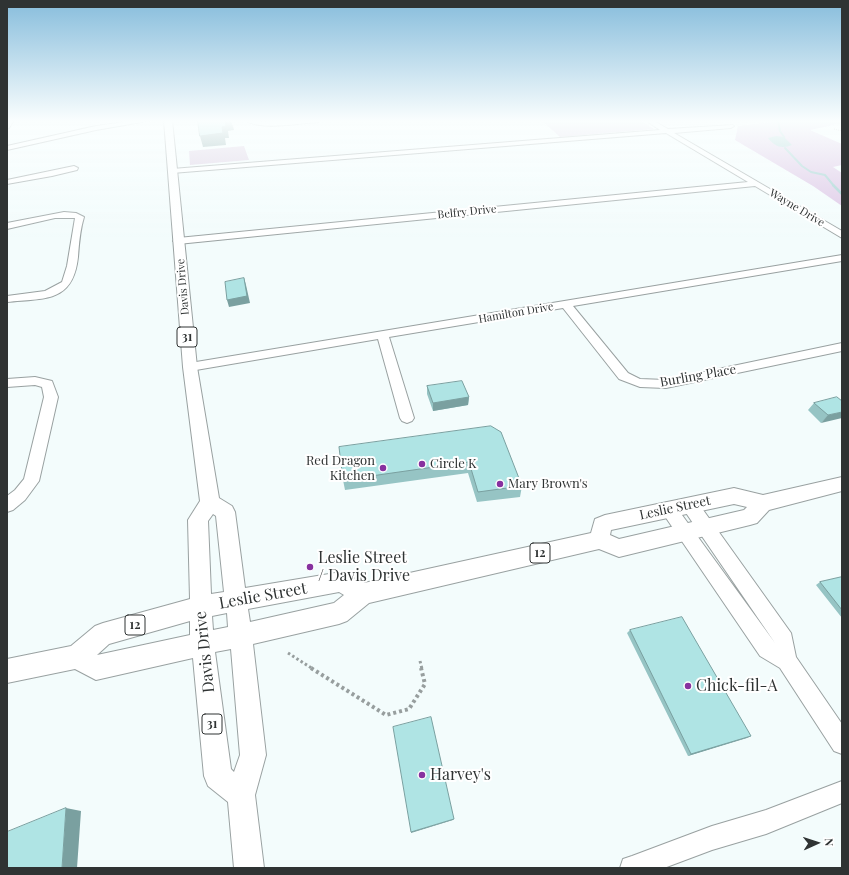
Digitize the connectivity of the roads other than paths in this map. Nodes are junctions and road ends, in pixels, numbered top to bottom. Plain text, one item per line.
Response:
1 (171, 161) edge
2 (298, 161) edge
3 (717, 161) edge
4 (74, 168) dead end
5 (172, 171) junction
6 (7, 182) edge
7 (756, 184) junction
8 (7, 226) edge
9 (842, 235) edge
10 (178, 241) junction
11 (842, 258) edge
12 (7, 299) edge
13 (565, 304) junction
14 (383, 335) junction
15 (842, 348) edge
16 (190, 367) junction
17 (7, 383) edge
18 (407, 418) dead end
19 (842, 484) edge
20 (210, 502) junction
21 (763, 503) junction
22 (7, 505) edge
23 (690, 505) junction
24 (668, 509) junction
25 (706, 527) junction
26 (685, 531) junction
27 (599, 540) junction
28 (363, 594) junction
29 (237, 600) junction
30 (200, 607) junction
31 (241, 635) junction
32 (202, 643) junction
33 (77, 657) junction
34 (787, 662) junction
35 (7, 671) edge
36 (842, 743) edge
37 (842, 792) edge
38 (241, 795) junction
39 (248, 868) edge
40 (632, 868) edge

1 - 5 main road, Davis Drive / 31
2 - 5 street
3 - 7 street, Wayne Drive
4 - 6 street
5 - 10 main road, Davis Drive / 31
7 - 9 street, Wayne Drive
7 - 10 street, Belfry Drive
8 - 12 street
10 - 16 main road, Davis Drive / 31
11 - 13 street, Hamilton Drive
13 - 14 street, Hamilton Drive
13 - 15 street, Burling Place
14 - 16 street, Hamilton Drive
14 - 18 street
16 - 20 main road, Davis Drive / 31
17 - 22 street
19 - 21 main road, Leslie Street
20 - 29 main road
20 - 30 main road, Davis Drive / 31
21 - 23 main road, Leslie Street
21 - 25 main road, Leslie Street
23 - 24 main road, Leslie Street
23 - 25 street
24 - 26 street
24 - 27 main road, Leslie Street
25 - 26 main road, Leslie Street
25 - 34 street
26 - 27 main road, Leslie Street
26 - 34 street
27 - 28 main road, 12
28 - 29 main road, Leslie Street / 12
28 - 31 main road, 12
29 - 30 main road, Leslie Street / 12
29 - 31 main road
30 - 32 main road, Davis Drive / 31
30 - 33 main road, Leslie Street / 12
31 - 32 main road, 12
31 - 38 main road
32 - 33 main road, 12
32 - 38 main road, Davis Drive / 31
33 - 35 main road
34 - 36 street
37 - 40 street
38 - 39 main road

